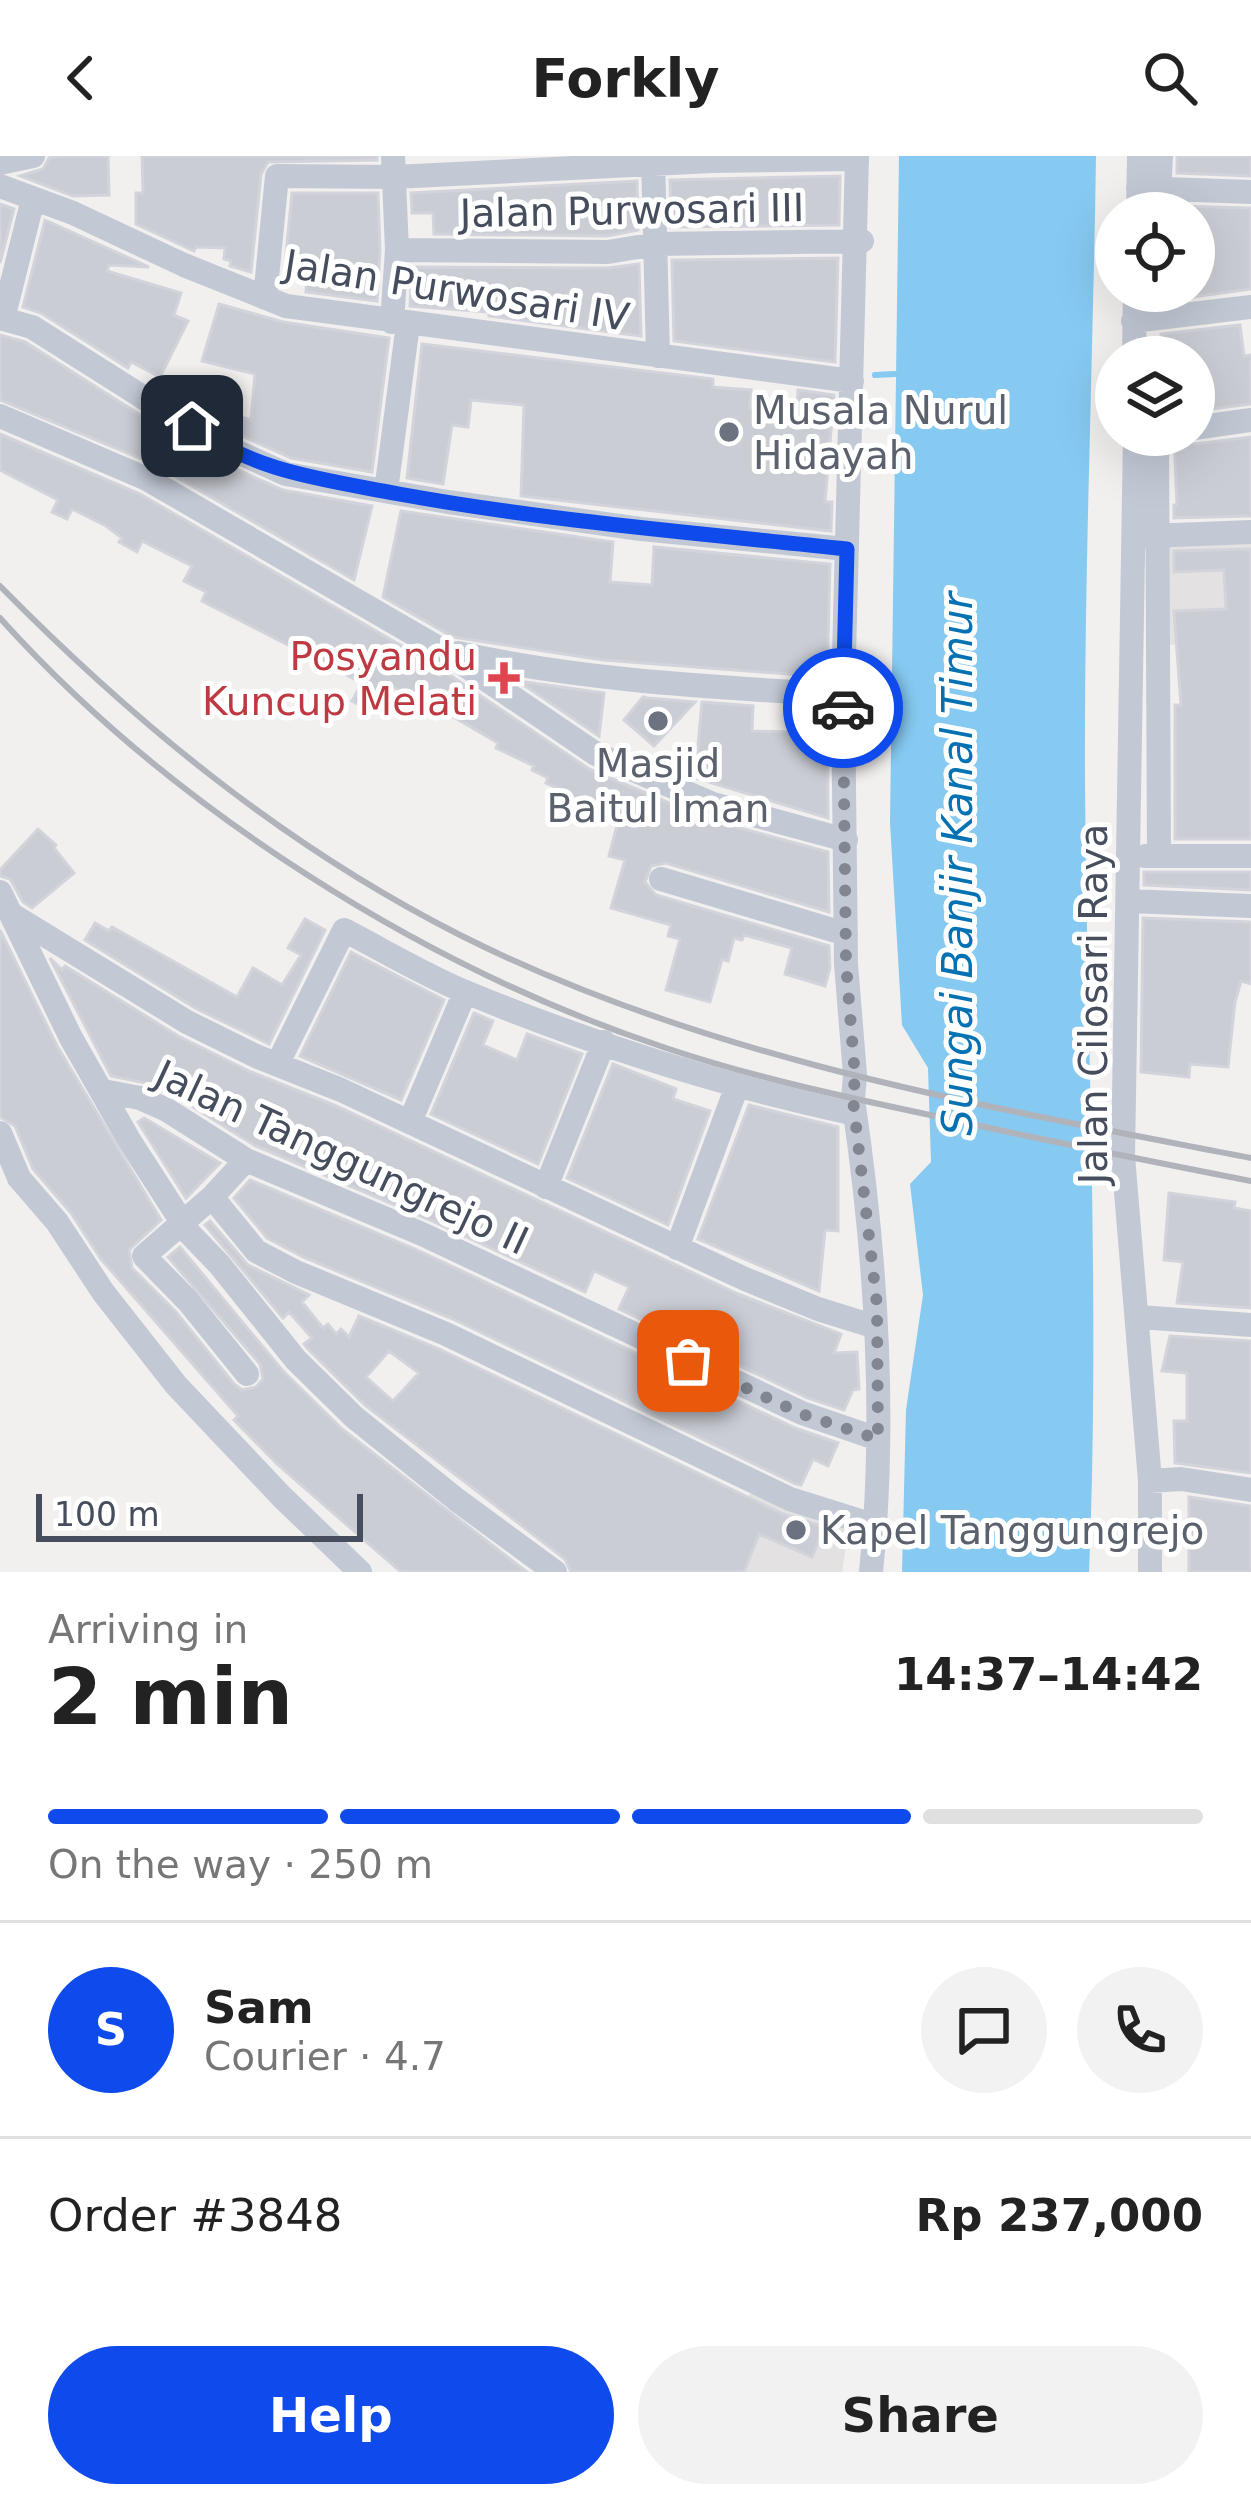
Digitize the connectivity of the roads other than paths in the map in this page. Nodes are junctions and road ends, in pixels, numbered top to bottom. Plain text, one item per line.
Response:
1 (33, 156) edge
2 (1139, 156) edge
3 (1161, 156) edge
4 (857, 159) edge
5 (653, 161) edge
6 (0, 163) edge
7 (394, 167) edge
8 (0, 186) edge
9 (1147, 192) edge
10 (1151, 192) edge
11 (1251, 192) edge
12 (1215, 195) edge
13 (33, 199) junction
14 (656, 244) junction
15 (855, 245) junction
16 (397, 250) junction
17 (266, 291) junction
18 (1251, 307) edge
19 (1134, 312) edge
20 (396, 319) junction
21 (1133, 321) junction
22 (1133, 336) edge
23 (658, 352) junction
24 (852, 381) junction
25 (0, 416) edge
26 (1251, 421) edge
27 (1215, 425) edge
28 (1135, 456) edge
29 (1157, 456) edge
30 (386, 491) junction
31 (1251, 532) edge
32 (1160, 535) junction
33 (1133, 536) junction
34 (847, 549) junction
35 (440, 649) junction
36 (843, 695) junction
37 (846, 840) junction
38 (1130, 856) junction
39 (1159, 856) junction
40 (1251, 856) edge
41 (661, 879) dead end
42 (0, 892) edge
43 (1129, 901) junction
44 (1251, 906) edge
45 (14, 916) junction
46 (846, 934) junction
47 (465, 992) junction
48 (604, 1042) junction
49 (278, 1063) junction
50 (737, 1086) junction
51 (103, 1091) junction
52 (855, 1114) junction
53 (410, 1122) junction
54 (0, 1133) edge
55 (246, 1160) junction
56 (546, 1187) junction
57 (212, 1198) junction
58 (181, 1222) junction
59 (677, 1248) junction
60 (1139, 1317) junction
61 (1251, 1325) edge
62 (876, 1327) junction
63 (247, 1374) dead end
64 (878, 1439) junction
65 (1150, 1481) junction
66 (1251, 1490) edge
67 (876, 1526) junction
68 (360, 1572) edge
69 (554, 1572) edge
70 (871, 1572) edge
71 (1150, 1572) edge

1 - 6 street
2 - 9 street
3 - 10 street
4 - 5 street
4 - 15 street
5 - 7 street
5 - 14 street
7 - 16 street
7 - 17 street
8 - 13 street, Jalan Purwosari IV
11 - 12 street
13 - 17 street, Jalan Purwosari IV
13 - 30 street
14 - 15 street, Jalan Purwosari III
14 - 16 street, Jalan Purwosari III
14 - 23 street
15 - 24 street
16 - 20 street
17 - 20 street, Jalan Purwosari IV
18 - 21 street
19 - 21 street
20 - 23 street, Jalan Purwosari IV
20 - 30 street
21 - 22 street
23 - 24 street, Jalan Purwosari IV
24 - 34 street
25 - 35 street
26 - 27 street
28 - 33 street, Jalan Cilosari Raya
29 - 32 street
30 - 34 street
31 - 32 street
32 - 33 street
32 - 39 street
33 - 38 street, Jalan Cilosari Raya
34 - 36 street
35 - 36 street
35 - 37 street
36 - 37 street
37 - 46 street
38 - 39 street
38 - 43 street, Jalan Cilosari Raya
39 - 40 street
41 - 46 street
42 - 45 street
43 - 44 street
43 - 60 street, Jalan Cilosari Raya
45 - 49 street
45 - 51 street
46 - 52 street
47 - 48 street
47 - 49 street
47 - 53 street
48 - 50 street
48 - 56 street
49 - 53 street
50 - 52 street
50 - 59 street
51 - 55 street, Jalan Tanggungrejo II
51 - 58 street
52 - 62 street
53 - 56 street
54 - 68 street
55 - 57 street
55 - 64 street, Jalan Tanggungrejo II
56 - 59 street
57 - 58 street
57 - 67 street
58 - 63 street
58 - 69 street
59 - 62 street
60 - 61 street
60 - 65 street, Jalan Cilosari Raya
62 - 64 street
64 - 67 street
65 - 66 street
65 - 71 street, Jalan Cilosari Raya
67 - 70 street

